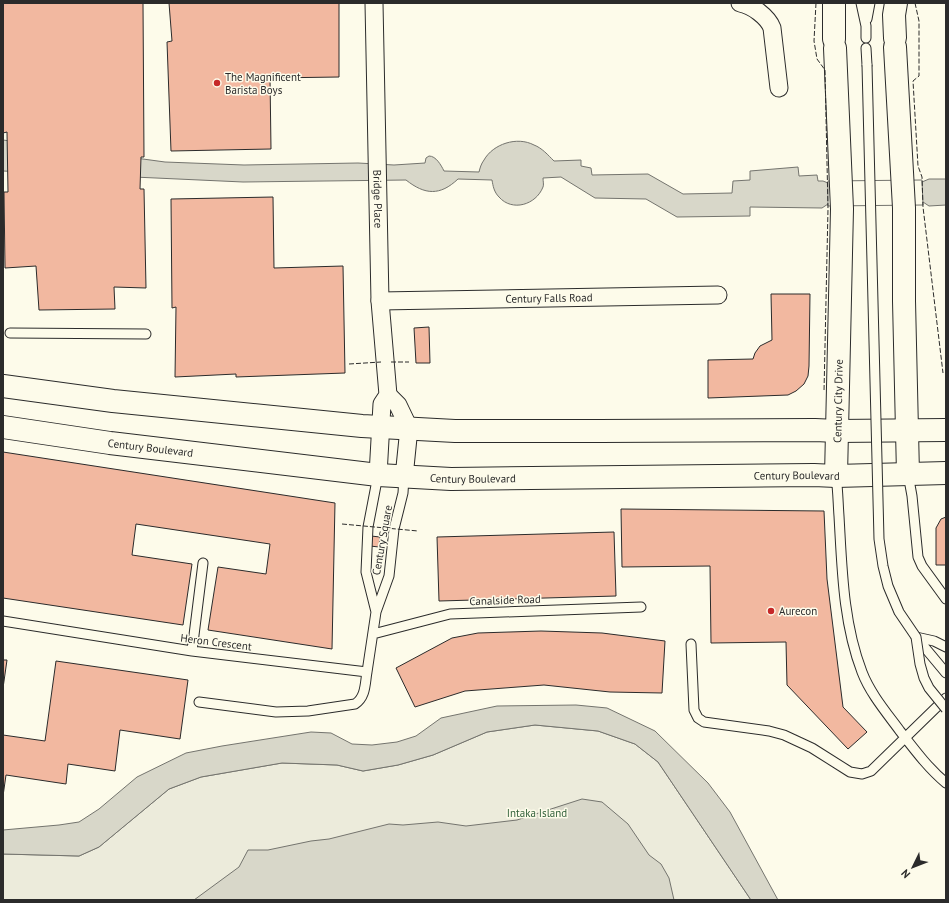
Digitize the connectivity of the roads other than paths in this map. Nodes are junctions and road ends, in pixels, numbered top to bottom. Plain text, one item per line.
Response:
1 (374, 3) edge
2 (740, 3) edge
3 (834, 3) edge
4 (861, 3) edge
5 (870, 3) edge
6 (896, 3) edge
7 (866, 26) junction
8 (778, 88) dead end
9 (718, 295) dead end
10 (380, 301) junction
11 (10, 333) dead end
12 (146, 334) dead end
13 (3, 386) edge
14 (388, 396) junction
15 (3, 427) edge
16 (382, 427) junction
17 (409, 428) junction
18 (907, 430) junction
19 (946, 430) edge
20 (837, 432) junction
21 (946, 473) edge
22 (908, 474) junction
23 (378, 475) junction
24 (836, 476) junction
25 (404, 477) junction
26 (203, 563) dead end
27 (946, 599) edge
28 (641, 607) dead end
29 (376, 612) junction
30 (3, 621) edge
31 (373, 634) junction
32 (916, 637) junction
33 (691, 644) dead end
34 (946, 647) edge
35 (192, 651) junction
36 (367, 672) junction
37 (946, 673) edge
38 (946, 698) edge
39 (200, 702) dead end
40 (946, 710) edge
41 (905, 738) junction
42 (946, 783) edge

1 - 10 street, Bridge Place
2 - 8 street
3 - 20 main road, Century City Drive
4 - 7 lane
5 - 7 lane
6 - 18 main road
7 - 32 lane, bridge
9 - 10 street, Century Falls Road
10 - 14 street, Bridge Place
11 - 12 lane
13 - 16 main road
14 - 16 street, Bridge Place
14 - 17 street
15 - 23 main road, Century Boulevard
16 - 17 main road
16 - 23 street, Bridge Place
17 - 20 main road
17 - 25 street
18 - 19 main road
18 - 20 main road
18 - 22 main road
20 - 24 main road, Century City Drive
21 - 22 main road, Century Boulevard
22 - 24 main road, Century Boulevard
22 - 27 lane
23 - 25 main road, Century Boulevard
23 - 29 lane, Century Square
24 - 25 main road, Century Boulevard
24 - 41 lane, Century City Drive
25 - 29 lane, Century Square
26 - 35 lane
28 - 31 lane, Canalside Road
29 - 31 lane
30 - 35 lane, Heron Crescent
31 - 36 lane
32 - 34 lane
32 - 37 lane
32 - 40 lane, bridge
33 - 41 lane
35 - 36 lane, Heron Crescent
36 - 39 lane
38 - 41 lane
41 - 42 lane, Century City Drive

